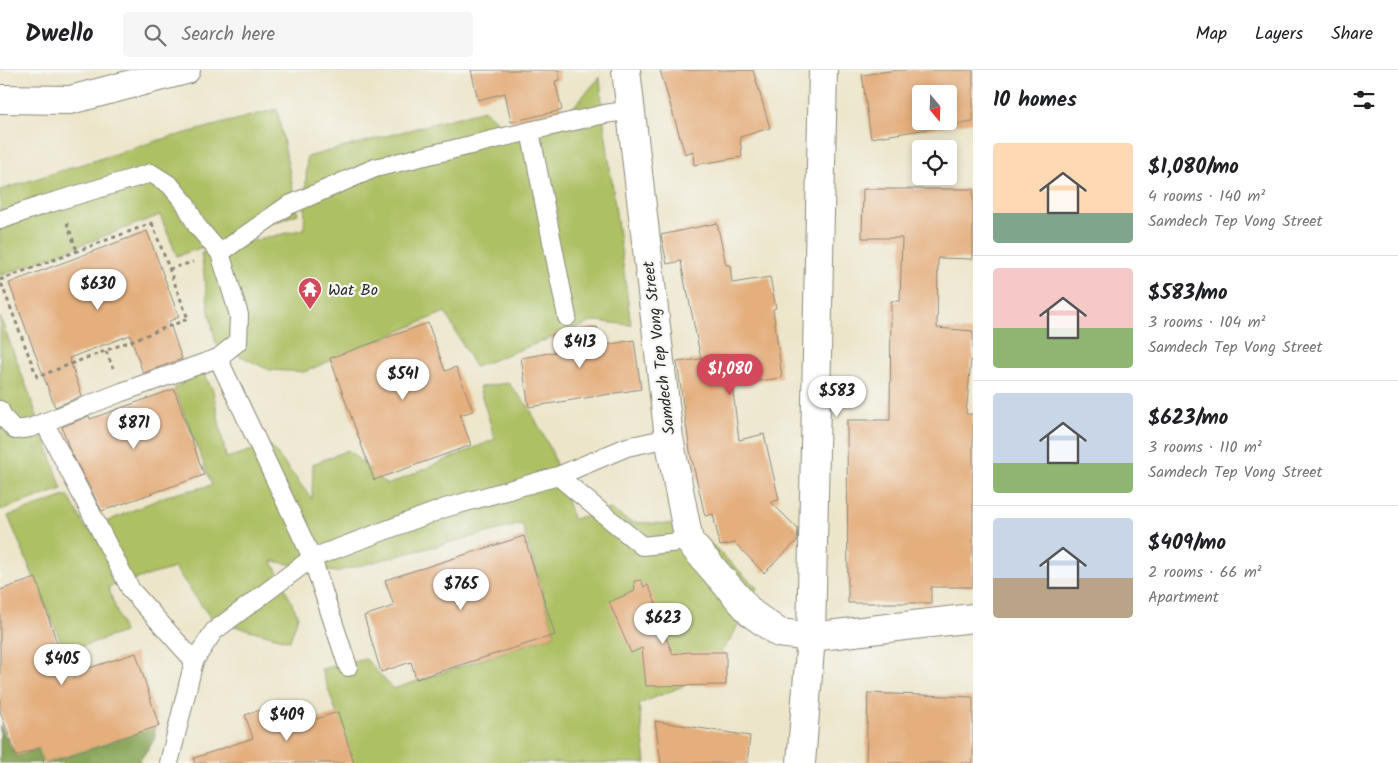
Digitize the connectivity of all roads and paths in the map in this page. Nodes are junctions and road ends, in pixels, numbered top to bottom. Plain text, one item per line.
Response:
1 (186, 70) edge
2 (626, 70) edge
3 (823, 70) edge
4 (0, 99) edge
5 (631, 110) junction
6 (530, 131) junction
7 (0, 220) edge
8 (70, 232) dead end
9 (77, 251) junction
10 (220, 254) junction
11 (191, 262) dead end
12 (169, 269) junction
13 (567, 317) dead end
14 (106, 351) junction
15 (218, 358) junction
16 (111, 362) dead end
17 (0, 410) edge
18 (44, 422) junction
19 (668, 438) junction
20 (558, 476) junction
21 (688, 541) junction
22 (312, 558) junction
23 (973, 618) edge
24 (811, 637) junction
25 (194, 661) junction
26 (348, 667) dead end
27 (170, 763) edge
28 (801, 763) edge

1 - 4 street
2 - 5 street, Samdech Tep Vong Street
3 - 24 street
5 - 6 lane
5 - 19 street, Samdech Tep Vong Street
6 - 10 lane
6 - 13 lane
7 - 10 lane
8 - 9 path
9 - 12 path
9 - 14 path
10 - 15 lane
11 - 12 path
12 - 14 path
14 - 16 path
15 - 18 lane
15 - 22 lane
17 - 18 lane
18 - 25 lane
19 - 20 lane
19 - 21 street, Samdech Tep Vong Street
20 - 21 lane
20 - 22 lane
21 - 24 street
22 - 25 lane
22 - 26 lane
23 - 24 street
24 - 28 street
25 - 27 lane

